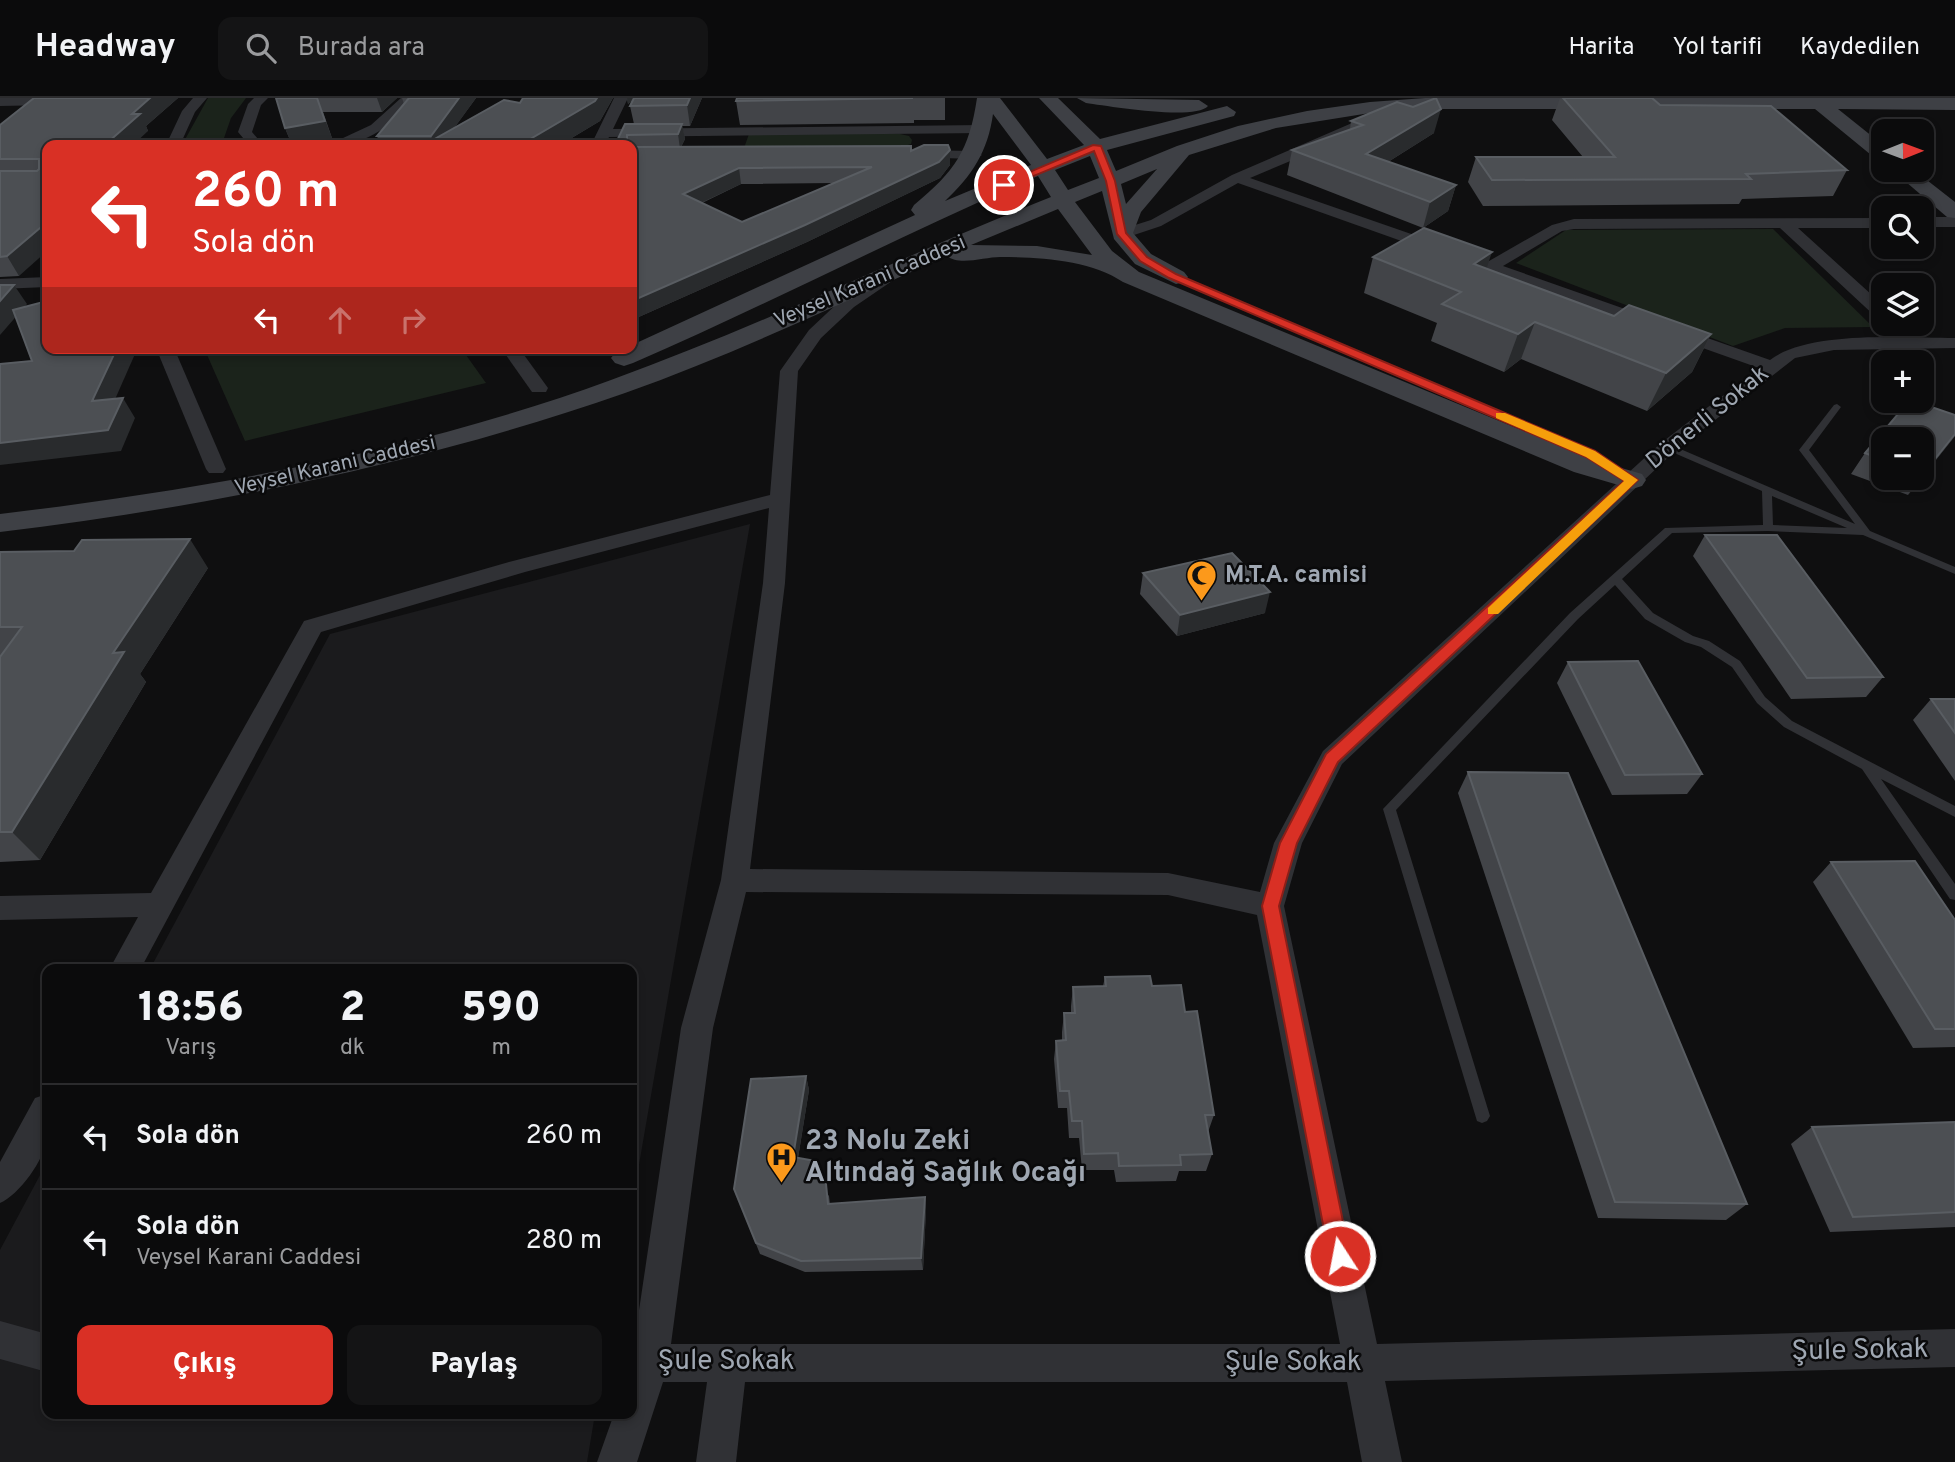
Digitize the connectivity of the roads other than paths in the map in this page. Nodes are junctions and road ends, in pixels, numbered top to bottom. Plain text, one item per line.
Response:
1 (200, 98) edge
2 (261, 98) edge
3 (408, 98) edge
4 (621, 98) edge
5 (988, 98) edge
6 (1048, 98) edge
7 (1086, 98) edge
8 (52, 100) edge
9 (0, 102) edge
10 (1447, 103) junction
11 (1820, 104) junction
12 (1955, 104) edge
13 (30, 117) edge
14 (1013, 126) junction
15 (1056, 127) junction
16 (983, 129) junction
17 (911, 130) junction
18 (1152, 131) junction
19 (602, 139) edge
20 (175, 140) edge
21 (252, 140) edge
22 (348, 140) edge
23 (1871, 145) edge
24 (1096, 146) junction
25 (1185, 149) junction
26 (975, 155) junction
27 (1043, 167) junction
28 (1237, 178) junction
29 (1110, 181) junction
30 (1917, 182) edge
31 (1060, 199) junction
32 (965, 202) junction
33 (1955, 212) edge
34 (1934, 222) edge
35 (1955, 222) edge
36 (1784, 223) junction
37 (1871, 223) edge
38 (1004, 224) junction
39 (895, 234) junction
40 (1122, 234) junction
41 (902, 267) junction
42 (1491, 267) junction
43 (1116, 268) junction
44 (42, 282) edge
45 (0, 284) edge
46 (1871, 303) edge
47 (1907, 336) edge
48 (1955, 343) edge
49 (1916, 344) junction
50 (637, 353) edge
51 (168, 354) edge
52 (514, 354) edge
53 (635, 354) edge
54 (1773, 367) junction
55 (539, 388) junction
56 (1837, 407) dead end
57 (1668, 447) junction
58 (216, 468) junction
59 (1632, 480) junction
60 (1767, 490) junction
61 (0, 499) edge
62 (779, 499) junction
63 (0, 523) edge
64 (1768, 528) junction
65 (1866, 532) junction
66 (1955, 571) edge
67 (1616, 579) junction
68 (1865, 765) junction
69 (1955, 812) edge
70 (735, 880) junction
71 (1955, 895) edge
72 (159, 905) junction
73 (1270, 906) junction
74 (0, 908) edge
75 (127, 964) edge
76 (1482, 1116) dead end
77 (42, 1118) edge
78 (0, 1186) edge
79 (0, 1340) edge
80 (1955, 1348) edge
81 (42, 1352) edge
82 (641, 1363) edge
83 (728, 1363) junction
84 (1361, 1363) junction
85 (627, 1419) edge
86 (617, 1462) edge
87 (716, 1462) edge
88 (1382, 1462) edge

1 - 20 street
2 - 21 street
3 - 22 street
4 - 19 street
5 - 14 main road
5 - 16 main road
6 - 15 main road
7 - 18 main road, Veysel Karani Caddesi
8 - 9 street
8 - 13 street
10 - 11 main road, Veysel Karani Caddesi
10 - 25 main road, Veysel Karani Caddesi
10 - 28 street
11 - 12 main road, Veysel Karani Caddesi
11 - 23 main road
14 - 15 main road
14 - 27 main road
15 - 24 main road
16 - 17 street
16 - 26 main road
17 - 19 street
17 - 26 street
18 - 24 main road, Veysel Karani Caddesi
18 - 25 main road
24 - 27 main road, Veysel Karani Caddesi
24 - 29 main road
25 - 29 main road, Veysel Karani Caddesi
25 - 40 main road
26 - 39 main road
27 - 31 main road
27 - 32 main road, Veysel Karani Caddesi
28 - 40 street
28 - 42 street
29 - 31 main road, Veysel Karani Caddesi
29 - 40 main road
30 - 33 main road
31 - 38 main road, Veysel Karani Caddesi
31 - 43 main road
32 - 38 main road
32 - 39 main road, Veysel Karani Caddesi
34 - 35 street
36 - 37 street
36 - 42 street
36 - 46 street
38 - 41 main road, Veysel Karani Caddesi
39 - 50 main road, Veysel Karani Caddesi
40 - 59 main road
41 - 43 main road
41 - 62 street
41 - 63 main road, Veysel Karani Caddesi
42 - 54 street
43 - 59 main road
44 - 45 street
47 - 49 street
48 - 49 street, Dönerli Sokak
49 - 54 street, Dönerli Sokak
51 - 58 street
52 - 55 street
53 - 55 main road, Veysel Karani Caddesi
54 - 57 street, Dönerli Sokak
55 - 58 main road, Veysel Karani Caddesi
56 - 65 lane
57 - 59 street, Dönerli Sokak
57 - 60 lane
58 - 61 main road, Veysel Karani Caddesi
59 - 73 street, Dönerli Sokak
60 - 64 lane
60 - 65 lane
62 - 70 street
62 - 72 street
64 - 65 lane
64 - 67 lane
65 - 66 lane
67 - 68 lane
67 - 76 lane
68 - 69 lane
68 - 71 lane
70 - 73 street
70 - 82 street
72 - 74 street
72 - 75 street
73 - 84 street, Dönerli Sokak
77 - 78 street
79 - 81 street
80 - 84 street, Şule Sokak
82 - 83 street, Şule Sokak
83 - 84 street, Şule Sokak
83 - 87 street
84 - 88 street, Dönerli Sokak
85 - 86 street

